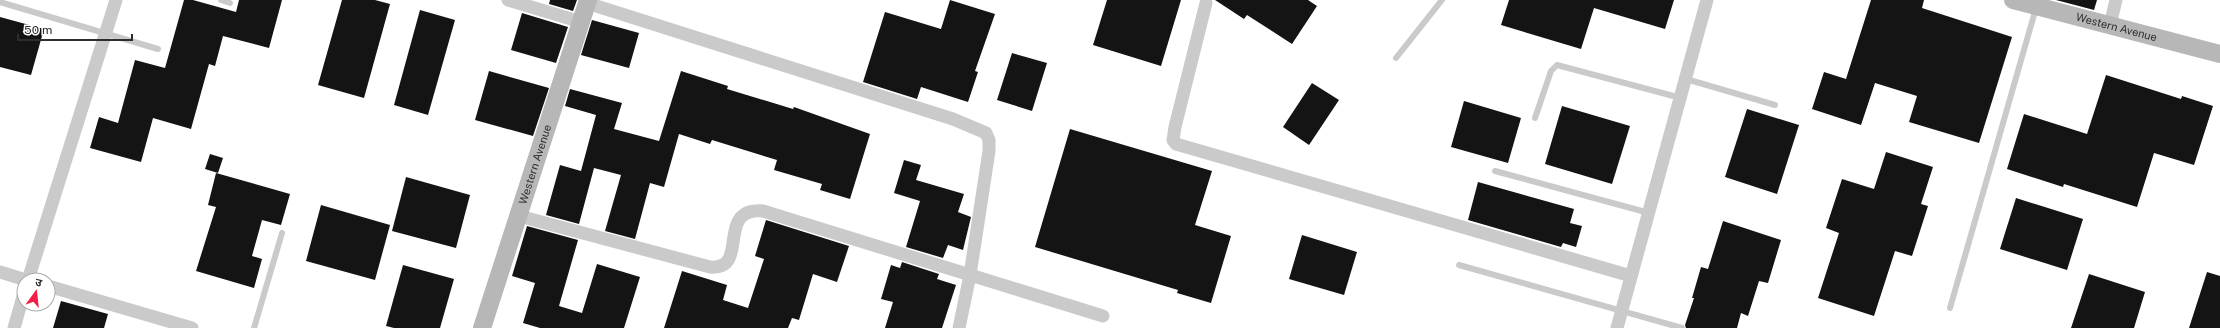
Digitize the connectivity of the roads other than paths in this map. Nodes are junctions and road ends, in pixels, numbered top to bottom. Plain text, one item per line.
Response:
1 (116, 0) edge
2 (221, 0) edge
3 (508, 0) edge
4 (1442, 0) edge
5 (1707, 0) edge
6 (2013, 0) edge
7 (2116, 0) edge
8 (588, 1) edge
9 (0, 2) edge
10 (230, 3) dead end
11 (1206, 3) dead end
12 (2036, 6) junction
13 (581, 22) junction
14 (2110, 25) junction
15 (104, 34) junction
16 (158, 49) dead end
17 (2220, 54) edge
18 (1396, 58) dead end
19 (1686, 79) junction
20 (1681, 98) junction
21 (1775, 105) dead end
22 (1535, 118) dead end
23 (1494, 171) dead end
24 (1649, 213) junction
25 (519, 216) junction
26 (282, 233) dead end
27 (1459, 265) dead end
28 (0, 272) edge
29 (30, 272) edge
30 (970, 276) junction
31 (1631, 276) junction
32 (16, 277) edge
33 (56, 288) edge
34 (1950, 308) dead end
35 (1621, 311) junction
36 (19, 312) edge
37 (1103, 316) dead end
38 (14, 328) edge
39 (192, 328) edge
40 (254, 328) edge
41 (482, 328) edge
42 (959, 328) edge
43 (1616, 328) edge
44 (1682, 328) edge

1 - 15 street
2 - 10 lane
3 - 13 street
4 - 18 lane
5 - 19 street
6 - 12 street, Western Avenue
7 - 14 street
8 - 13 street, Western Avenue
8 - 30 street
9 - 15 lane
11 - 31 street
12 - 14 street, Western Avenue
12 - 34 lane
13 - 25 street, Western Avenue
14 - 17 street, Western Avenue
15 - 16 lane
15 - 29 street
19 - 20 street
19 - 21 lane
20 - 22 lane
20 - 24 street
23 - 24 lane
24 - 31 street
25 - 30 street
25 - 41 street, Western Avenue
26 - 40 lane
27 - 35 lane
28 - 32 street
30 - 37 street
30 - 42 street
31 - 35 street
33 - 39 street
35 - 43 street
35 - 44 lane
36 - 38 street

